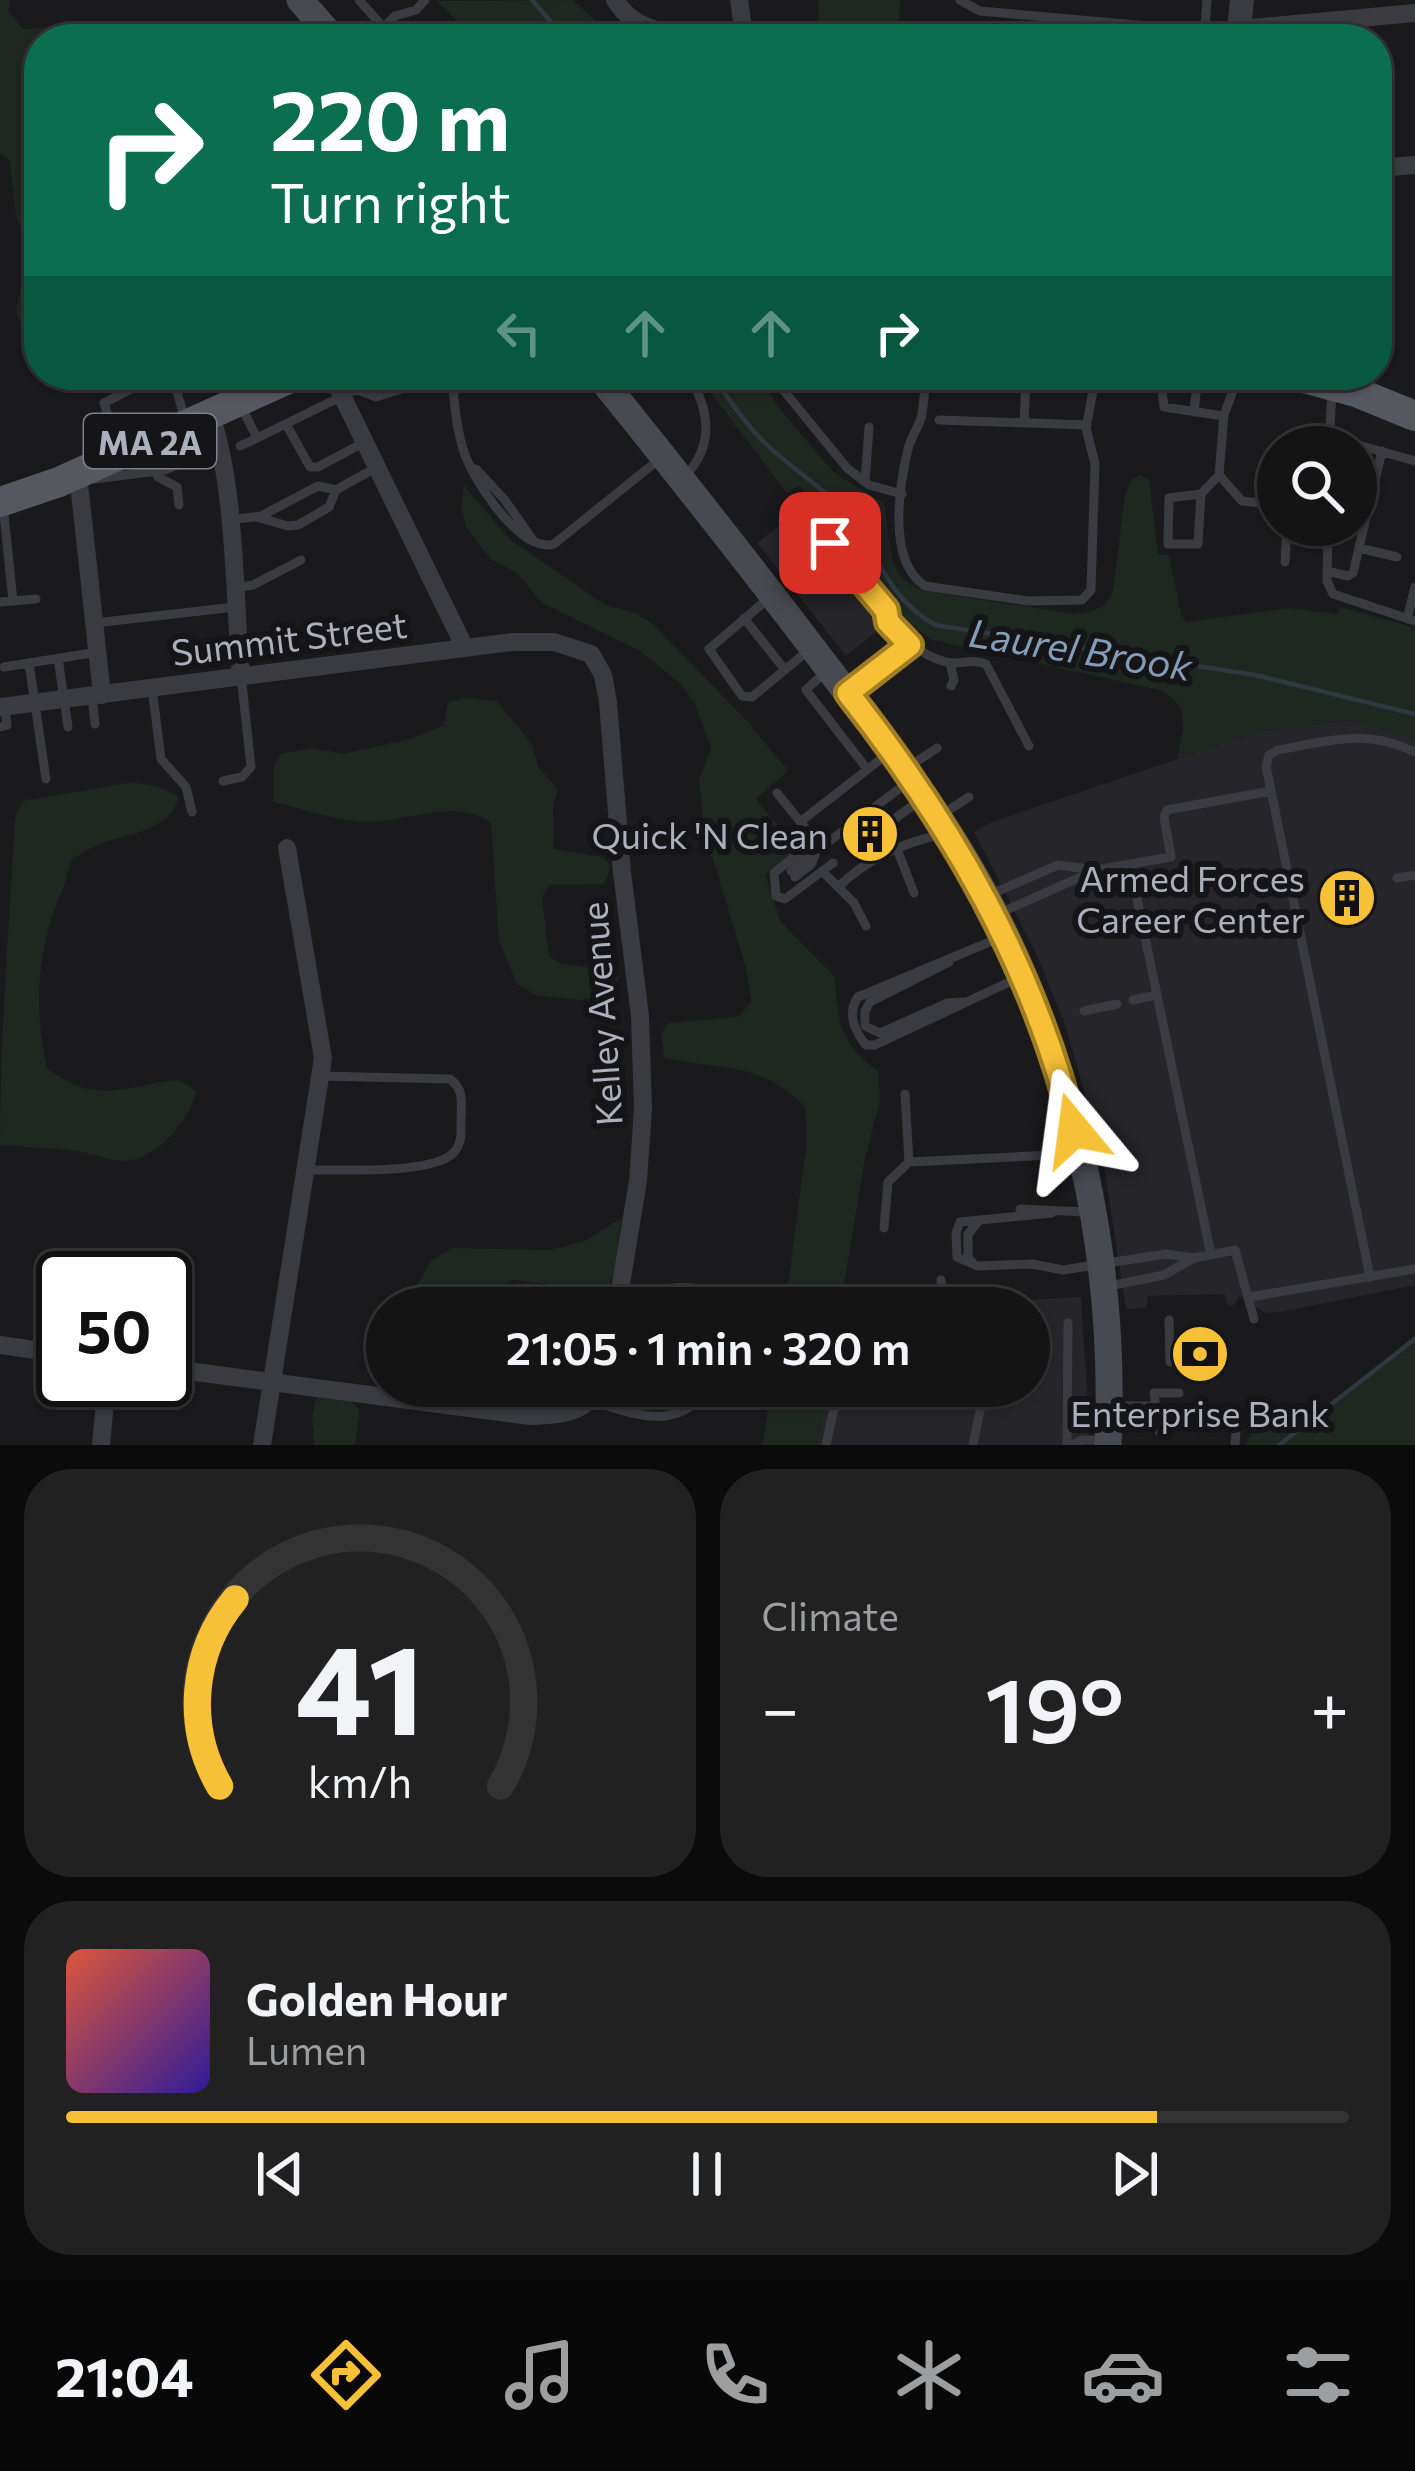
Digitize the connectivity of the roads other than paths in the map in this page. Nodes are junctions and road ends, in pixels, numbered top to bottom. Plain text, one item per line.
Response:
1 (300, 0) edge
2 (358, 0) edge
3 (425, 0) edge
4 (615, 0) edge
5 (960, 0) edge
6 (1415, 14) edge
7 (318, 24) edge
8 (380, 24) edge
9 (388, 24) edge
10 (637, 24) edge
11 (1102, 24) edge
12 (1326, 24) edge
13 (130, 390) edge
14 (187, 390) edge
15 (260, 390) edge
16 (346, 390) edge
17 (351, 390) edge
18 (358, 390) edge
19 (398, 390) edge
20 (454, 390) edge
21 (610, 390) edge
22 (625, 390) edge
23 (697, 390) edge
24 (782, 390) edge
25 (924, 390) edge
26 (1025, 390) edge
27 (1093, 390) edge
28 (1161, 390) edge
29 (1196, 390) edge
30 (1234, 390) edge
31 (1343, 390) edge
32 (1360, 390) edge
33 (349, 393) junction
34 (1194, 412) junction
35 (211, 413) junction
36 (1224, 416) junction
37 (1415, 416) edge
38 (940, 420) dead end
39 (637, 423) junction
40 (1024, 423) junction
41 (286, 424) junction
42 (1087, 425) junction
43 (1333, 426) edge
44 (869, 427) dead end
45 (256, 438) junction
46 (365, 442) junction
47 (240, 446) dead end
48 (1377, 451) edge
49 (1382, 452) junction
50 (200, 455) dead end
51 (140, 456) junction
52 (664, 456) junction
53 (1415, 460) edge
54 (376, 467) junction
55 (1219, 475) junction
56 (78, 477) junction
57 (682, 479) junction
58 (865, 482) junction
59 (336, 490) junction
60 (902, 494) junction
61 (1201, 494) junction
62 (1, 501) edge
63 (1257, 503) edge
64 (179, 505) dead end
65 (799, 509) dead end
66 (257, 517) junction
67 (228, 520) junction
68 (1286, 546) edge
69 (1328, 546) edge
70 (1359, 548) junction
71 (1397, 557) dead end
72 (301, 560) dead end
73 (1285, 562) dead end
74 (5, 568) edge
75 (1327, 571) junction
76 (1415, 587) edge
77 (773, 595) junction
78 (235, 598) junction
79 (36, 599) dead end
80 (14, 601) junction
81 (0, 602) edge
82 (744, 618) junction
83 (1411, 620) edge
84 (94, 623) junction
85 (910, 645) junction
86 (767, 647) junction
87 (465, 648) junction
88 (585, 650) joint
89 (98, 652) junction
90 (754, 657) dead end
91 (58, 658) junction
92 (821, 658) junction
93 (29, 663) junction
94 (950, 663) junction
95 (4, 667) dead end
96 (785, 670) junction
97 (241, 675) junction
98 (951, 686) dead end
99 (152, 688) junction
100 (848, 693) junction
101 (97, 695) junction
102 (65, 700) junction
103 (37, 703) junction
104 (3, 707) edge
105 (95, 724) dead end
106 (0, 727) edge
107 (68, 727) dead end
108 (1029, 746) dead end
109 (937, 748) dead end
110 (1415, 752) edge
111 (867, 770) junction
112 (46, 779) dead end
113 (224, 781) dead end
114 (921, 791) junction
115 (1271, 791) junction
116 (777, 793) dead end
117 (969, 797) dead end
118 (192, 812) dead end
119 (893, 820) dead end
120 (287, 848) dead end
121 (897, 849) junction
122 (817, 850) junction
123 (832, 863) dead end
124 (1130, 865) junction
125 (1096, 870) junction
126 (822, 871) junction
127 (793, 874) junction
128 (1415, 875) edge
129 (1397, 878) dead end
130 (838, 887) junction
131 (914, 893) dead end
132 (995, 915) junction
133 (866, 926) dead end
134 (1022, 976) junction
135 (1152, 996) dead end
136 (1132, 1000) dead end
137 (1118, 1004) dead end
138 (1084, 1011) dead end
139 (320, 1076) junction
140 (905, 1094) dead end
141 (1080, 1154) junction
142 (909, 1162) junction
143 (307, 1170) junction
144 (1020, 1209) dead end
145 (1091, 1212) junction
146 (1052, 1214) junction
147 (884, 1228) dead end
148 (1211, 1255) junction
149 (1194, 1258) junction
150 (1415, 1269) edge
151 (1102, 1276) junction
152 (1370, 1277) junction
153 (941, 1280) dead end
154 (621, 1287) edge
155 (942, 1287) edge
156 (1249, 1297) junction
157 (1254, 1319) dead end
158 (1169, 1320) dead end
159 (1068, 1323) dead end
160 (0, 1345) edge
161 (36, 1350) edge
162 (1171, 1362) dead end
163 (192, 1371) edge
164 (1171, 1379) dead end
165 (270, 1381) junction
166 (366, 1394) edge
167 (1109, 1406) junction
168 (1155, 1406) junction
169 (105, 1407) edge
170 (463, 1407) edge
171 (579, 1407) edge
172 (628, 1407) edge
173 (693, 1407) edge
174 (834, 1407) edge
175 (981, 1407) edge
176 (1236, 1430) dead end
177 (1159, 1431) dead end
178 (1108, 1443) edge
179 (101, 1445) edge
180 (262, 1445) edge
181 (826, 1445) edge
182 (973, 1445) edge
183 (1069, 1445) edge
184 (1235, 1445) edge

1 - 7 main road
2 - 8 lane
3 - 9 lane
4 - 10 street
5 - 11 lane
6 - 12 street
13 - 51 lane
14 - 35 lane
15 - 35 main road, MA 2A
16 - 33 street
17 - 33 lane
18 - 33 lane
19 - 33 lane
20 - 52 lane
21 - 39 main road
22 - 39 main road
23 - 57 lane
24 - 58 lane
25 - 60 lane
26 - 40 lane
27 - 42 lane
28 - 34 lane
29 - 34 lane
30 - 36 lane
31 - 43 lane
32 - 37 main road
33 - 41 lane
33 - 46 street
34 - 36 lane
35 - 45 lane
35 - 51 main road, MA 2A
35 - 67 street
36 - 55 lane
38 - 40 lane
39 - 52 main road
40 - 42 lane
41 - 45 lane
41 - 46 lane
42 - 60 lane
44 - 58 lane
45 - 47 lane
46 - 54 street
48 - 49 lane
49 - 53 lane
49 - 70 lane
50 - 51 lane
51 - 56 main road, MA 2A
51 - 64 lane
52 - 57 main road
54 - 59 lane
54 - 87 street
55 - 61 lane
55 - 63 lane
56 - 62 main road, MA 2A
56 - 84 street
57 - 77 main road
58 - 60 lane
59 - 66 lane
59 - 66 lane
61 - 61 lane
62 - 74 lane
65 - 85 lane
66 - 67 lane
67 - 78 street
68 - 73 lane
69 - 75 lane
70 - 71 lane
70 - 75 lane
72 - 78 lane
74 - 80 lane
75 - 83 lane
76 - 83 lane
77 - 82 lane
77 - 92 main road
78 - 84 lane
78 - 97 street
79 - 80 lane
80 - 81 lane
82 - 86 lane
82 - 96 lane
84 - 89 street
85 - 94 lane
85 - 100 lane
86 - 90 lane
86 - 96 lane
87 - 88 street, Summit Street
87 - 97 street, Summit Street
88 - 154 street, Kelley Avenue
89 - 91 lane
89 - 101 street
91 - 93 lane
91 - 102 lane
92 - 96 lane
92 - 100 main road
92 - 111 lane
93 - 95 lane
93 - 103 lane
94 - 98 lane
94 - 108 lane
97 - 99 street, Summit Street
97 - 113 lane
99 - 101 street, Summit Street
99 - 118 lane
100 - 114 main road
101 - 102 street, Summit Street
101 - 105 lane
102 - 103 street, Summit Street
102 - 107 lane
103 - 104 street, Summit Street
103 - 112 lane
104 - 106 lane
109 - 114 lane
110 - 115 lane
111 - 114 lane
111 - 116 lane
114 - 117 lane
114 - 119 lane
114 - 121 lane
114 - 122 lane
114 - 132 main road
115 - 124 lane
115 - 152 lane
120 - 139 street
121 - 130 lane
121 - 131 lane
122 - 127 lane
122 - 127 lane
123 - 126 lane
124 - 125 lane
124 - 148 lane
125 - 132 lane
125 - 132 lane
126 - 127 lane
126 - 130 lane
128 - 129 lane
130 - 133 lane
132 - 134 main road
132 - 134 lane
134 - 141 main road
135 - 136 lane
137 - 138 lane
139 - 143 street
139 - 143 lane
140 - 142 lane
141 - 142 lane
141 - 145 main road
142 - 147 lane
143 - 165 street
144 - 146 lane
145 - 146 lane
145 - 151 main road
146 - 151 lane
148 - 149 lane
148 - 156 lane
149 - 151 lane
149 - 151 lane
150 - 152 lane
151 - 167 main road
152 - 156 lane
153 - 155 lane
156 - 157 lane
158 - 162 lane
159 - 183 lane
160 - 161 street
163 - 165 street
164 - 168 lane
165 - 166 street
165 - 180 street
167 - 168 lane
167 - 178 main road
168 - 177 lane
169 - 179 street
170 - 171 street
172 - 173 lane
174 - 181 lane
175 - 182 lane
176 - 184 lane
178 - 183 lane

